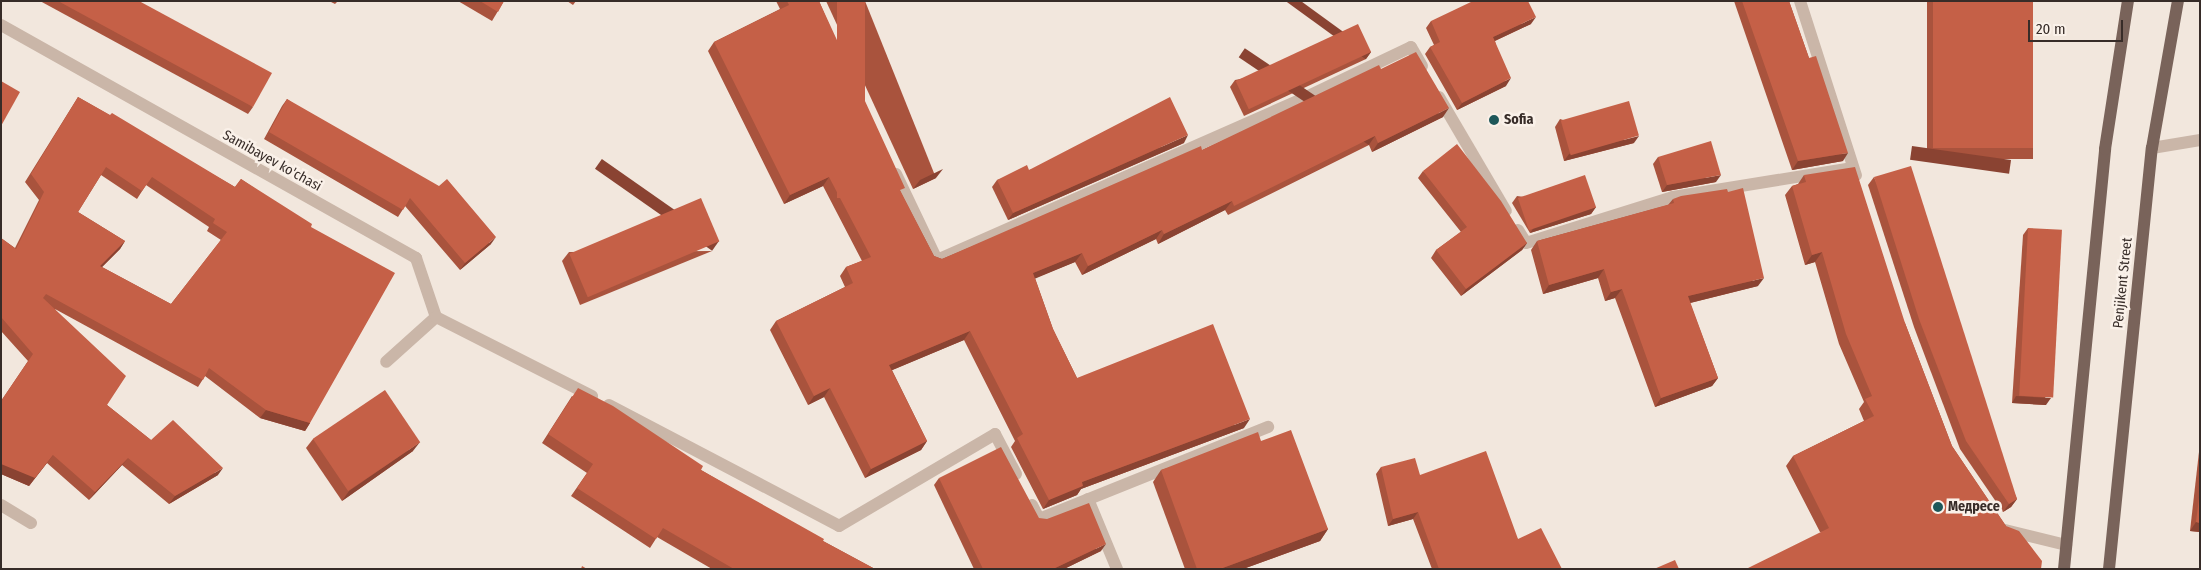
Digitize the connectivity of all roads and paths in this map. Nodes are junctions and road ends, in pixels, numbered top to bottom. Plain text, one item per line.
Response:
1 (1800, 1) edge
2 (2128, 1) edge
3 (2178, 1) edge
4 (1, 25) edge
5 (2200, 140) edge
6 (2152, 148) junction
7 (889, 159) edge
8 (1854, 168) junction
9 (1859, 186) edge
10 (436, 316) junction
11 (386, 362) dead end
12 (1268, 428) dead end
13 (1088, 499) junction
14 (1, 505) edge
15 (1996, 515) edge
16 (31, 522) dead end
17 (2066, 545) junction
18 (1117, 569) edge
19 (2064, 569) edge
20 (2109, 569) edge

1 - 8 street
2 - 17 main road
3 - 6 main road, Penjikent Street
4 - 10 street, Samibayev ko'chasi
5 - 6 street
6 - 20 main road, Penjikent Street
7 - 8 street
8 - 9 street
10 - 11 street
10 - 13 street
12 - 13 street
13 - 18 street
14 - 16 street
15 - 17 street
17 - 19 main road

